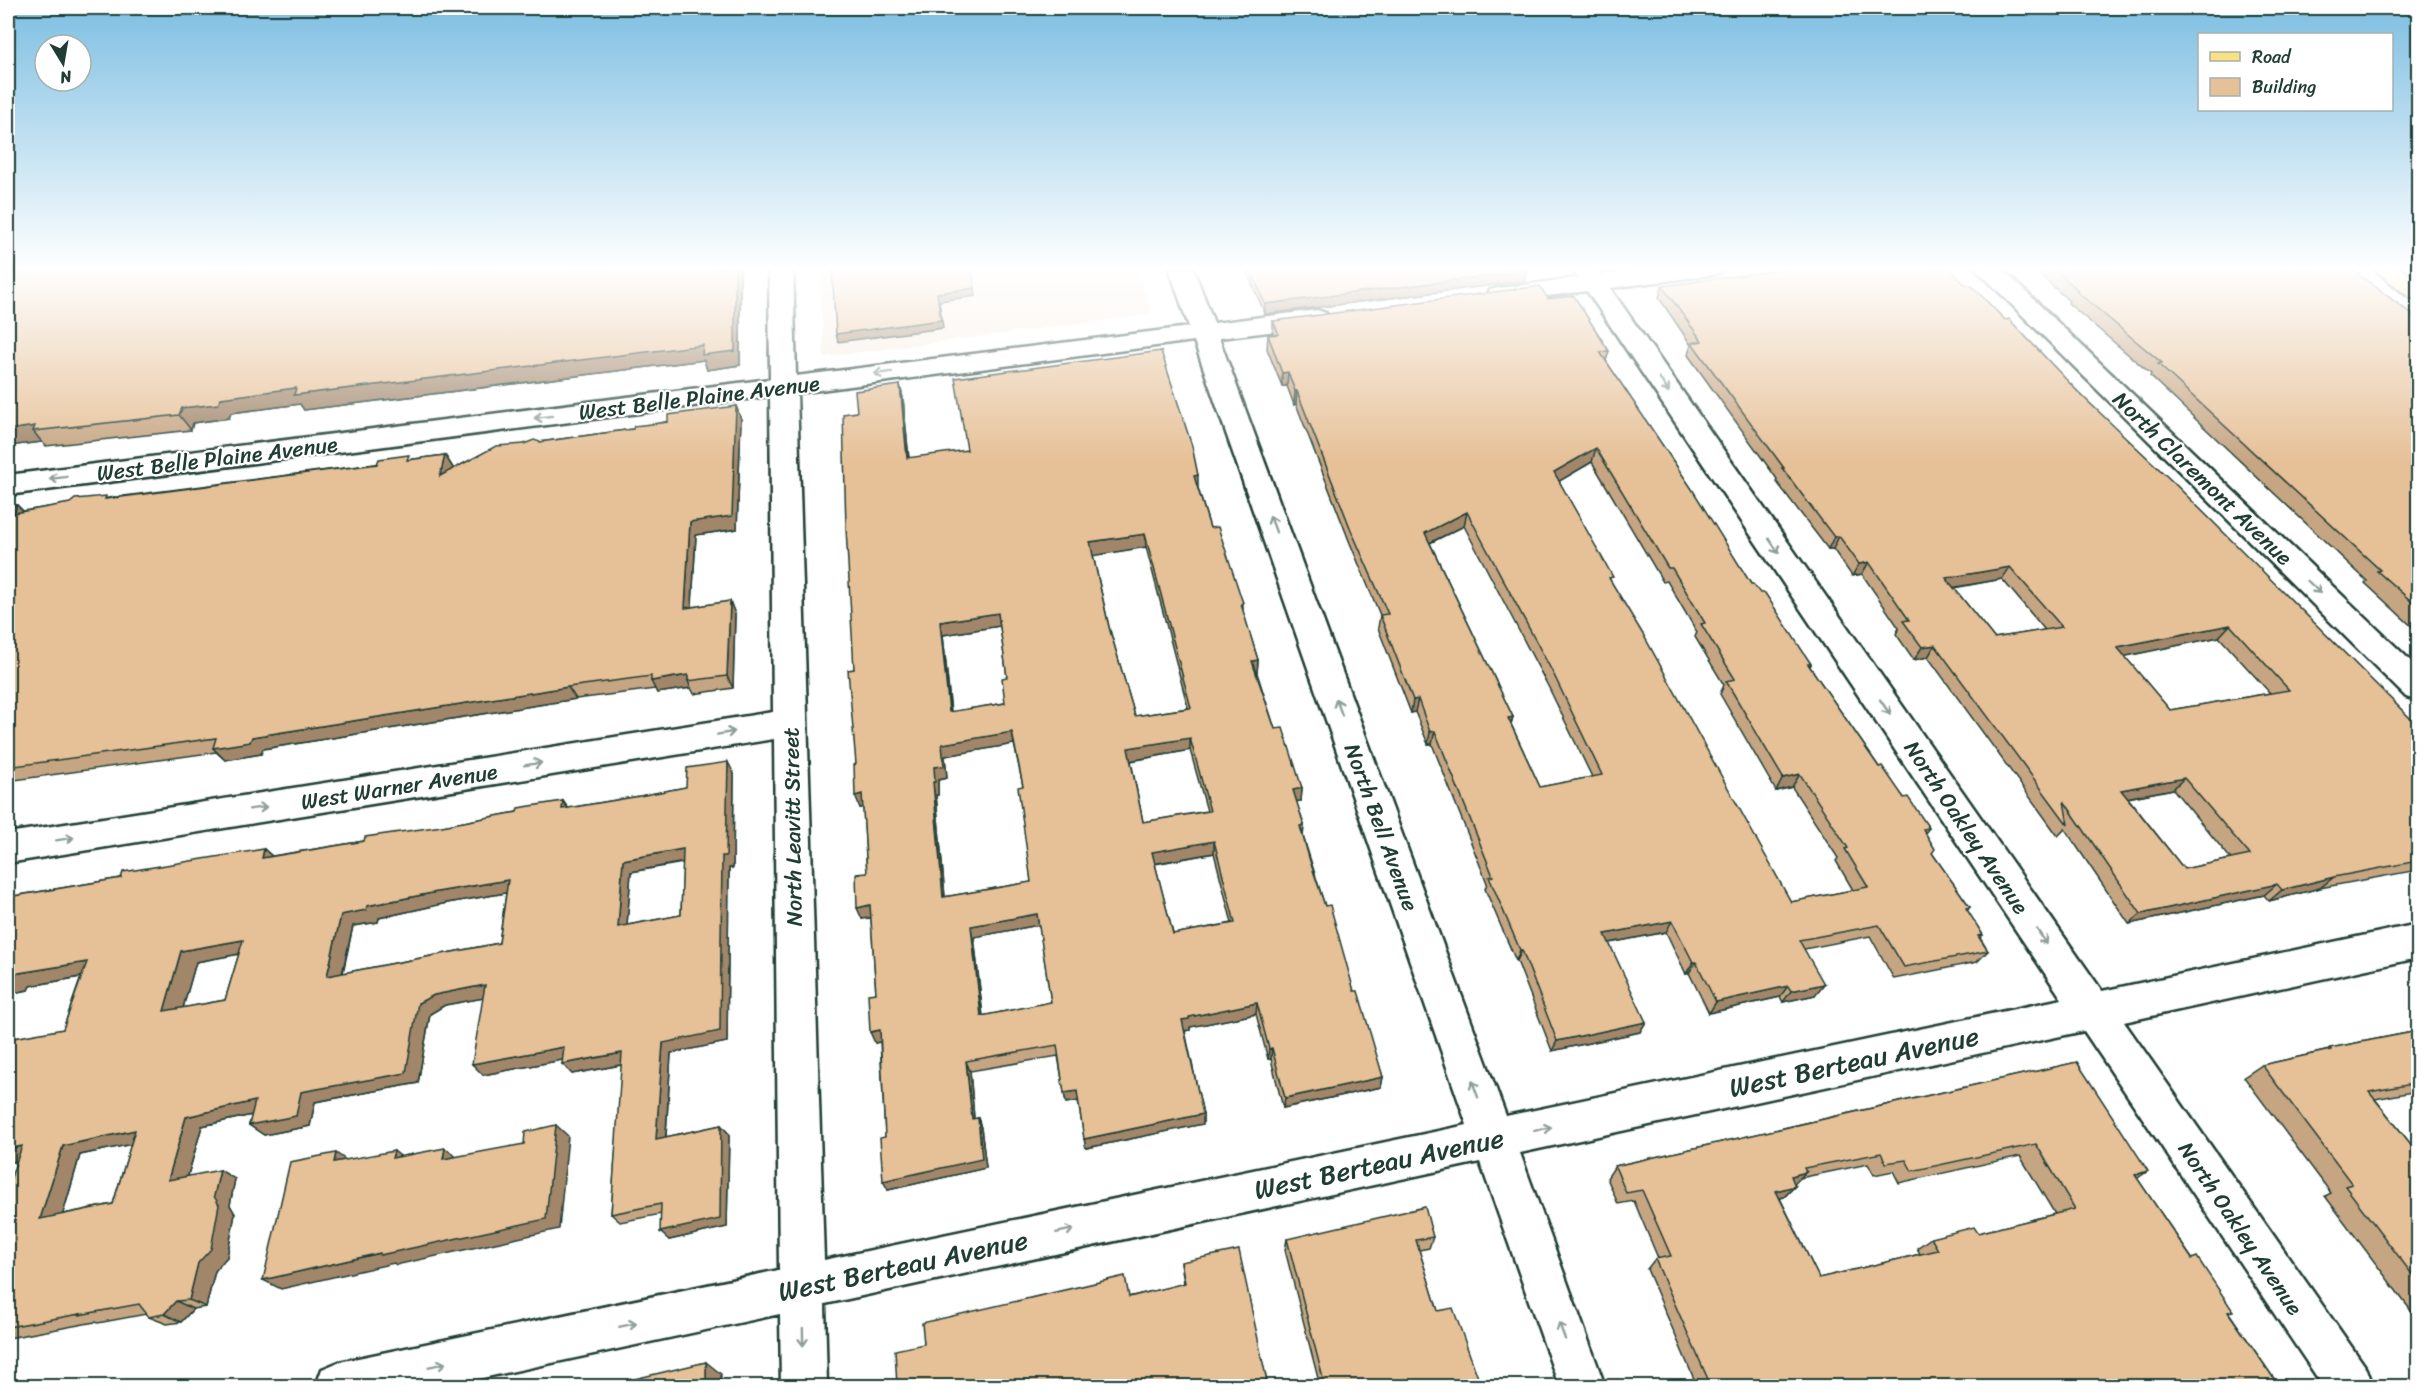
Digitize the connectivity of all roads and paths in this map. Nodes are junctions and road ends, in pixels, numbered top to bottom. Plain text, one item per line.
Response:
1 (782, 333) edge
2 (1196, 333) edge
3 (1204, 333) edge
4 (1629, 333) edge
5 (2054, 333) edge
6 (783, 386) junction
7 (8, 485) edge
8 (2418, 688) edge
9 (790, 723) junction
10 (8, 848) edge
11 (2418, 941) edge
12 (2093, 1011) junction
13 (1494, 1139) junction
14 (802, 1287) junction
15 (339, 1386) edge
16 (804, 1386) edge
17 (1582, 1386) edge
18 (2350, 1386) edge

1 - 6 street, North Leavitt Street
2 -> 6 street, West Belle Plaine Avenue
13 -> 3 street, North Bell Avenue
4 -> 12 street, North Oakley Avenue
5 -> 8 street, North Claremont Avenue
6 -> 7 street, West Belle Plaine Avenue
6 - 9 street, North Leavitt Street
10 -> 9 street, West Warner Avenue
9 - 14 street, North Leavitt Street
11 - 12 street, West Berteau Avenue
13 -> 12 street, West Berteau Avenue
12 - 18 street, North Oakley Avenue
14 -> 13 street, West Berteau Avenue
17 -> 13 street, North Bell Avenue
15 -> 14 street, West Berteau Avenue
14 -> 16 street, North Leavitt Street

